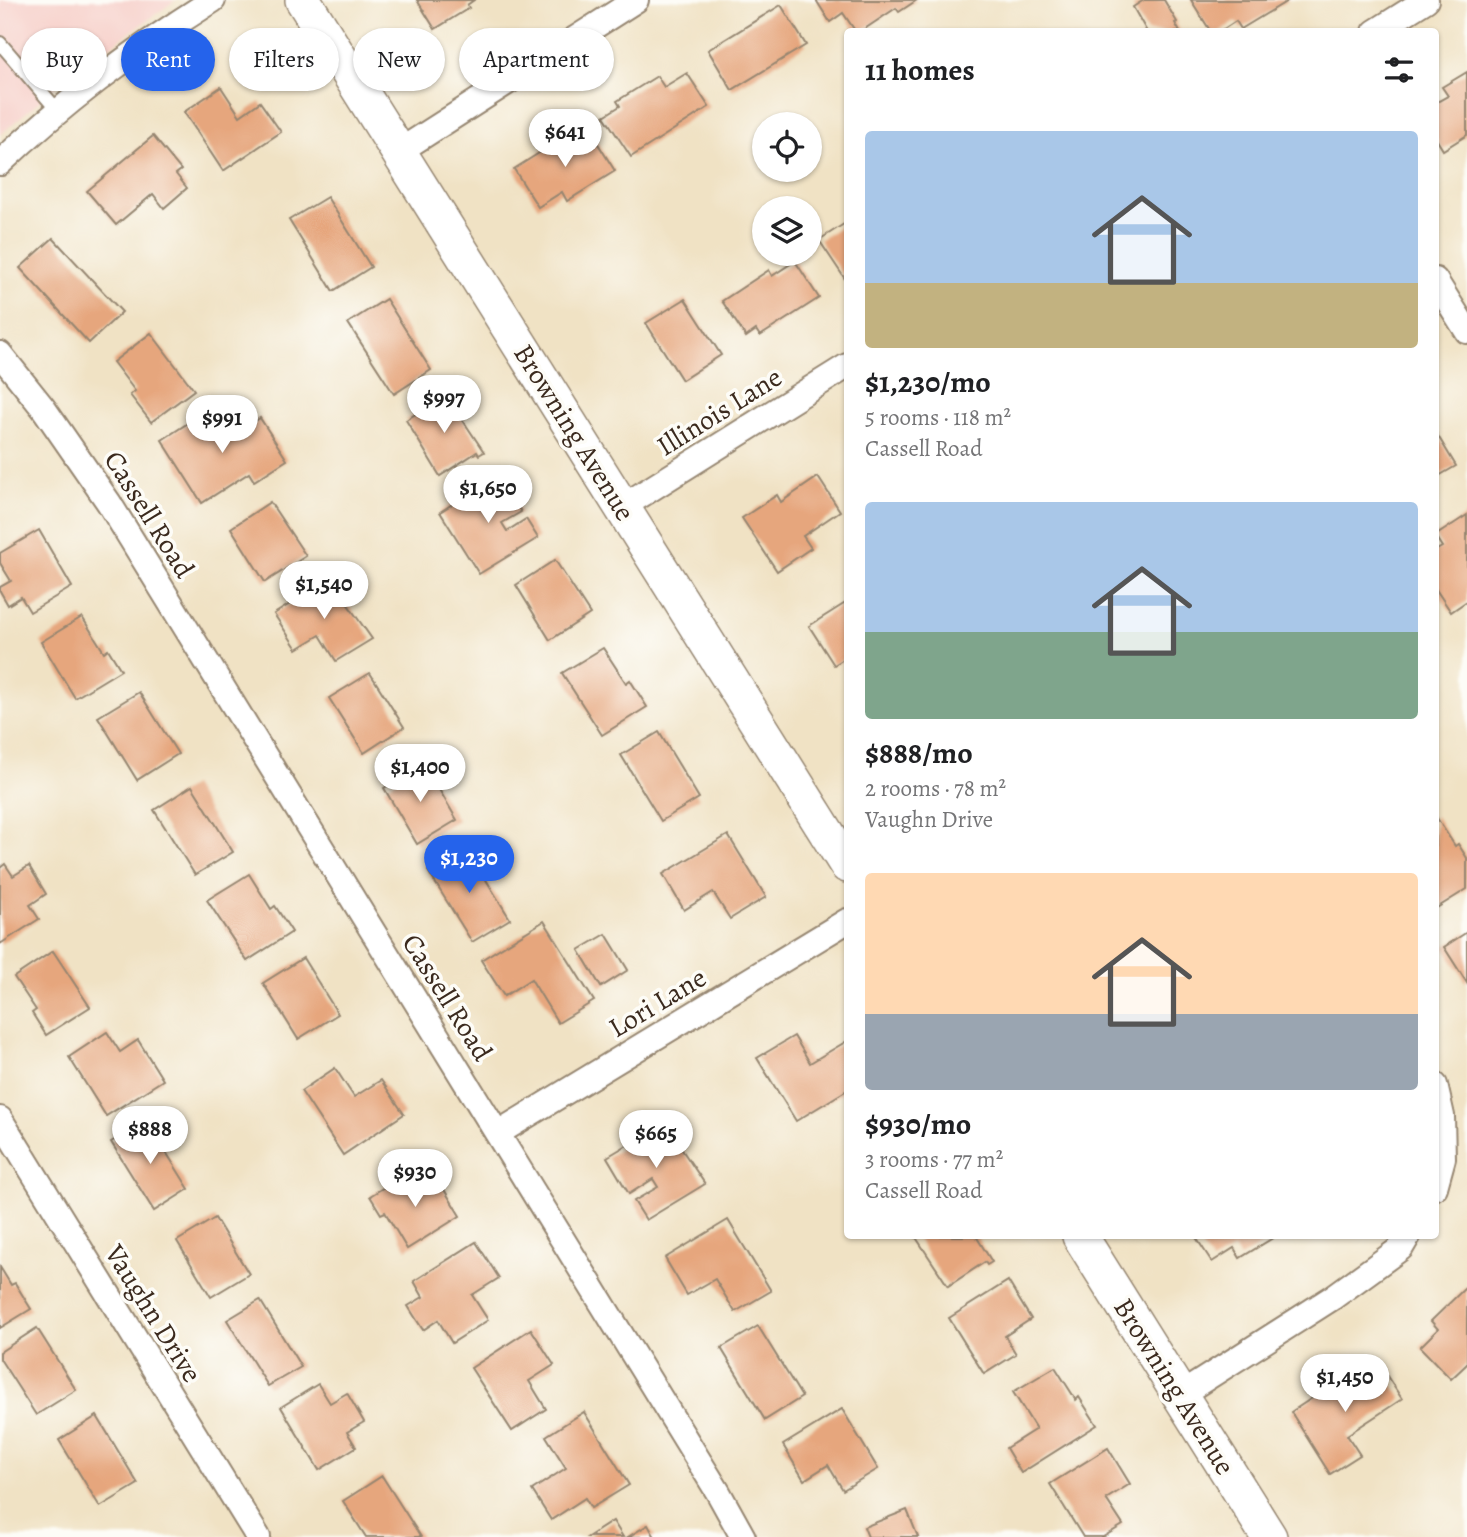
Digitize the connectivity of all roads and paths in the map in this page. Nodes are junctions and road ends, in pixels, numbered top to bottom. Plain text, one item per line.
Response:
1 (213, 0) edge
2 (303, 0) edge
3 (636, 0) edge
4 (1426, 0) edge
5 (1381, 28) edge
6 (0, 43) edge
7 (58, 111) junction
8 (398, 152) junction
9 (0, 163) edge
10 (1439, 286) edge
11 (1467, 331) edge
12 (0, 354) edge
13 (844, 368) edge
14 (622, 507) junction
15 (844, 860) edge
16 (844, 923) edge
17 (1439, 1103) edge
18 (0, 1119) edge
19 (498, 1133) junction
20 (1439, 1172) edge
21 (1082, 1239) edge
22 (1406, 1239) edge
23 (1180, 1395) junction
24 (258, 1537) edge
25 (743, 1537) edge
26 (1269, 1537) edge

1 - 7 street
2 - 8 street, Browning Avenue
3 - 8 street
4 - 5 street
6 - 7 lane
7 - 9 street
8 - 14 street, Browning Avenue
10 - 11 street
12 - 19 street, Cassell Road
13 - 14 street, Illinois Lane
14 - 15 street, Browning Avenue
16 - 19 street, Lori Lane
17 - 20 street
18 - 24 street, Vaughn Drive
19 - 25 street, Cassell Road
21 - 23 street, Browning Avenue
22 - 23 street
23 - 26 street, Browning Avenue

